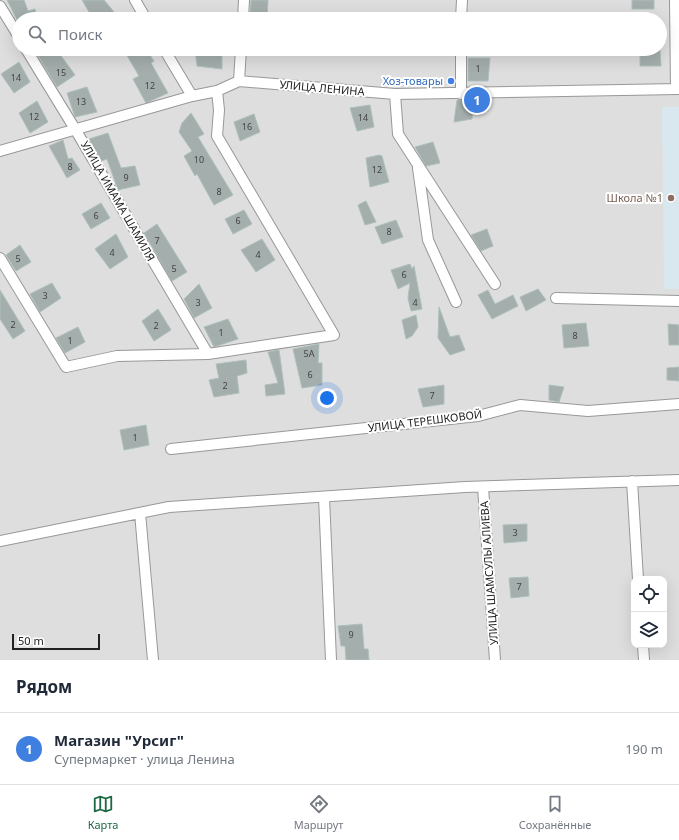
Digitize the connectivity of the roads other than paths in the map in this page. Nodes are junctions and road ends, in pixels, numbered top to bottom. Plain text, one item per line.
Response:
1 (135, 0) edge
2 (244, 0) edge
3 (462, 0) edge
4 (675, 0) edge
5 (0, 6) edge
6 (142, 12) edge
7 (243, 12) edge
8 (462, 12) edge
9 (12, 26) edge
10 (30, 56) edge
11 (168, 56) edge
12 (241, 56) edge
13 (461, 56) edge
14 (239, 81) junction
15 (678, 89) edge
16 (217, 91) junction
17 (395, 94) junction
18 (461, 94) junction
19 (192, 96) junction
20 (76, 129) junction
21 (0, 151) edge
22 (417, 166) junction
23 (0, 258) edge
24 (495, 284) dead end
25 (556, 298) dead end
26 (456, 302) dead end
27 (679, 302) edge
28 (208, 354) junction
29 (679, 404) edge
30 (171, 448) dead end
31 (679, 480) edge
32 (632, 481) junction
33 (482, 487) junction
34 (324, 497) junction
35 (140, 513) junction
36 (0, 541) edge
37 (638, 576) edge
38 (643, 648) edge
39 (153, 660) edge
40 (331, 660) edge
41 (495, 660) edge
42 (644, 660) edge

1 - 6 street
2 - 7 street
3 - 8 street
4 - 15 street
5 - 9 street
10 - 20 street, УЛИЦА ИМАМА ШАМИЛЯ
11 - 19 street
12 - 14 street
13 - 18 street
14 - 16 street, УЛИЦА ЛЕНИНА
14 - 17 street, УЛИЦА ЛЕНИНА
15 - 18 street, УЛИЦА ЛЕНИНА
16 - 19 street, УЛИЦА ЛЕНИНА
16 - 28 street
17 - 18 street, УЛИЦА ЛЕНИНА
17 - 22 street
19 - 20 street, УЛИЦА ЛЕНИНА
20 - 21 street, УЛИЦА ЛЕНИНА
20 - 28 street, УЛИЦА ИМАМА ШАМИЛЯ
22 - 24 street
22 - 26 street
23 - 28 street
25 - 27 street
29 - 30 street, УЛИЦА ТЕРЕШКОВОЙ
31 - 32 street
32 - 33 street
32 - 37 street
33 - 34 street
33 - 41 street, УЛИЦА ШАМСУЛЫ АЛИЕВА
34 - 35 street
34 - 40 street
35 - 36 street
35 - 39 street
38 - 42 street

